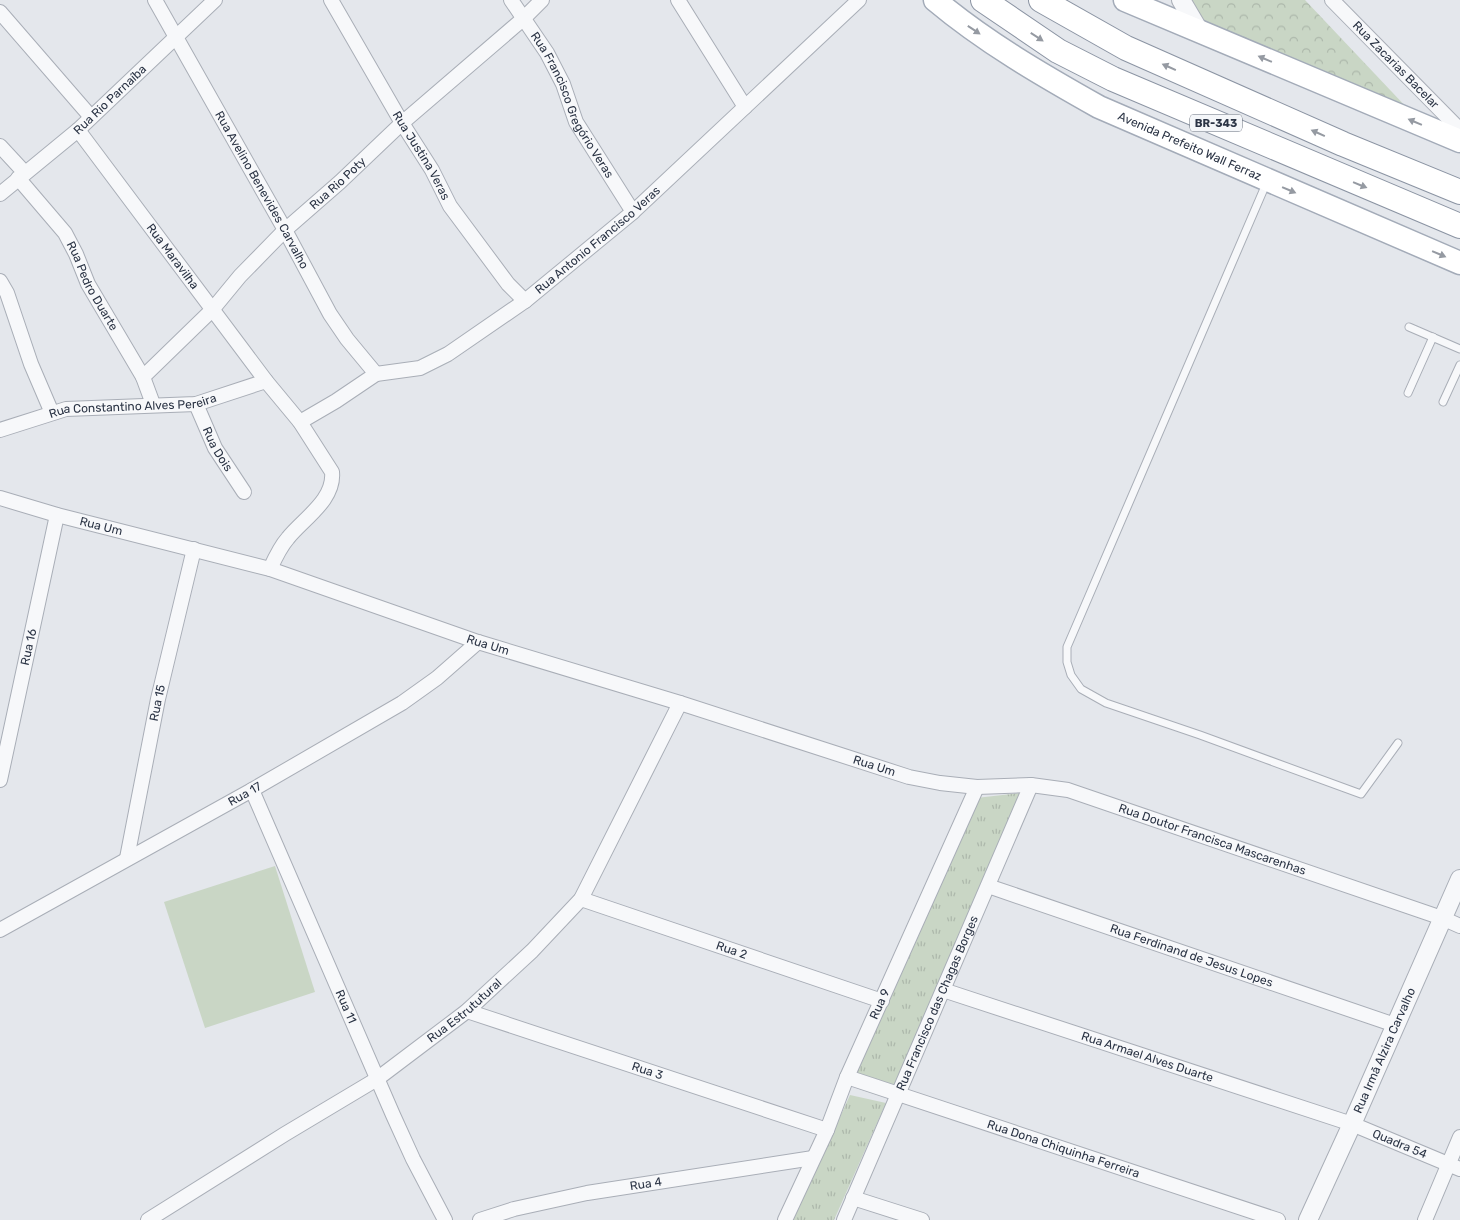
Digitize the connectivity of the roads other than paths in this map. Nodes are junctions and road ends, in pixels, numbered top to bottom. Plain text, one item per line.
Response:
1 (155, 0) edge
2 (215, 0) edge
3 (331, 0) edge
4 (511, 0) edge
5 (542, 0) edge
6 (678, 0) edge
7 (859, 0) edge
8 (935, 0) edge
9 (983, 0) edge
10 (1041, 0) edge
11 (1182, 0) edge
12 (1332, 0) edge
13 (1137, 2) edge
14 (0, 12) edge
15 (523, 19) junction
16 (1200, 32) junction
17 (176, 37) junction
18 (745, 107) junction
19 (91, 117) junction
20 (402, 123) junction
21 (78, 130) junction
22 (1460, 130) edge
23 (1460, 141) edge
24 (0, 146) edge
25 (21, 176) junction
26 (1267, 181) junction
27 (1460, 192) edge
28 (0, 194) edge
29 (633, 212) junction
30 (1460, 226) edge
31 (284, 230) junction
32 (1460, 263) edge
33 (0, 281) edge
34 (525, 301) junction
35 (212, 310) junction
36 (1409, 327) dead end
37 (1433, 337) junction
38 (1460, 349) edge
39 (1460, 365) edge
40 (376, 374) junction
41 (143, 377) junction
42 (266, 381) junction
43 (1408, 393) dead end
44 (1443, 402) dead end
45 (153, 404) junction
46 (196, 404) junction
47 (52, 413) junction
48 (300, 422) junction
49 (0, 430) edge
50 (244, 492) dead end
51 (0, 498) edge
52 (57, 514) junction
53 (194, 550) junction
54 (270, 569) junction
55 (478, 642) junction
56 (680, 703) junction
57 (1398, 743) dead end
58 (0, 780) edge
59 (1031, 785) junction
60 (977, 787) junction
61 (252, 790) junction
62 (128, 858) junction
63 (1460, 879) edge
64 (988, 886) junction
65 (581, 899) junction
66 (1442, 918) junction
67 (1460, 926) edge
68 (0, 930) edge
69 (943, 990) junction
70 (882, 1001) junction
71 (467, 1011) junction
72 (1395, 1025) junction
73 (848, 1076) junction
74 (378, 1079) junction
75 (898, 1094) junction
76 (1352, 1124) junction
77 (827, 1130) junction
78 (1460, 1137) edge
79 (813, 1158) junction
80 (1454, 1166) edge
81 (853, 1198) junction
82 (148, 1220) edge
83 (445, 1220) edge
84 (480, 1220) edge
85 (785, 1220) edge
86 (844, 1220) edge
87 (922, 1220) edge
88 (1278, 1220) edge
89 (1308, 1220) edge
90 (1425, 1220) edge

1 - 17 street, Rua Avelino Benevides Carvalho
2 - 17 street, Rua Rio Parnaíba
3 - 20 street, Rua Justina Veras
4 - 15 street, Rua Francisco Gregório Veras
5 - 15 street, Rua Rio Poty
6 - 18 street
7 - 18 street, Rua Antonio Francisco Veras
8 -> 26 main road, Avenida Prefeito Wall Ferraz
9 -> 30 highway, BR-343
27 -> 10 highway, BR-343
11 - 16 street
12 - 22 street, Rua Zacarias Bacelar
13 - 16 main road
14 - 19 street
15 - 20 street, Rua Rio Poty
15 - 29 street, Rua Francisco Gregório Veras
23 -> 16 main road
17 - 19 street, Rua Rio Parnaíba
17 - 31 street, Rua Avelino Benevides Carvalho
18 - 29 street, Rua Antonio Francisco Veras
19 - 21 street, Rua Rio Parnaíba
20 - 31 street, Rua Rio Poty
20 - 34 street, Rua Justina Veras
21 - 25 street, Rua Rio Parnaíba
21 - 35 street, Rua Maravilha
24 - 25 street, Rua Pedro Duarte
25 - 28 street, Rua Rio Parnaíba
25 - 41 street, Rua Pedro Duarte
26 -> 32 main road, Avenida Prefeito Wall Ferraz
26 - 57 lane
29 - 34 street, Rua Antonio Francisco Veras
31 - 35 street, Rua Rio Poty
31 - 40 street, Rua Avelino Benevides Carvalho
33 - 47 street
34 - 40 street, Rua Antonio Francisco Veras
35 - 41 street, Rua Rio Poty
35 - 42 street, Rua Maravilha
36 - 37 lane
37 - 38 lane
37 - 43 lane
39 - 44 lane
40 - 48 street, Rua Antonio Francisco Veras
41 - 45 street, Rua Pedro Duarte
42 - 46 street, Rua Constantino Alves Pereira
42 - 48 street, Rua Maravilha
45 - 46 street, Rua Constantino Alves Pereira
45 - 47 street, Rua Constantino Alves Pereira
46 - 50 street, Rua Dois
47 - 49 street, Rua Constantino Alves Pereira
48 - 54 street
51 - 52 street, Rua Um
52 - 53 street, Rua Um
52 - 58 street, Rua 16
53 - 54 street, Rua Um
53 - 62 street, Rua 15
54 - 55 street, Rua Um
55 - 56 street, Rua Um
55 - 61 street, Rua 17
56 - 60 street, Rua Um
56 - 65 street, Rua Estrututural
59 - 60 street, Rua Doutor Francisca Mascarenhas
59 - 64 street, Rua Francisco das Chagas Borges
59 - 66 street, Rua Doutor Francisca Mascarenhas
60 - 70 street, Rua 9
61 - 62 street, Rua 17
61 - 74 street, Rua 11
62 - 68 street, Rua 17
63 - 66 street, Rua Irmã Alzira Carvalho
64 - 69 street, Rua Francisco das Chagas Borges
64 - 72 street, Rua Ferdinand de Jesus Lopes
65 - 70 street, Rua 2
65 - 71 street, Rua Estrututural
66 - 67 street, Rua Doutor Francisca Mascarenhas
66 - 72 street, Rua Irmã Alzira Carvalho
69 - 75 street, Rua Francisco das Chagas Borges
69 - 76 street, Rua Armael Alves Duarte
70 - 73 street, Rua 9
71 - 74 street, Rua Estrututural
71 - 77 street, Rua 3
72 - 76 street, Rua Irmã Alzira Carvalho
73 - 75 street, Rua Dona Chiquinha Ferreira
73 - 77 street, Rua 9
74 - 82 street, Rua Estrututural
74 - 83 street, Rua 11
75 - 81 street, Rua Francisco das Chagas Borges
75 - 88 street, Rua Dona Chiquinha Ferreira
76 - 80 street, Quadra 54
76 - 89 street, Rua Irmã Alzira Carvalho
77 - 79 street, Rua 9
78 - 80 street
79 - 84 street, Rua 4
79 - 85 street, Rua 9
80 - 90 street
81 - 86 street, Rua Francisco das Chagas Borges
81 - 87 street

